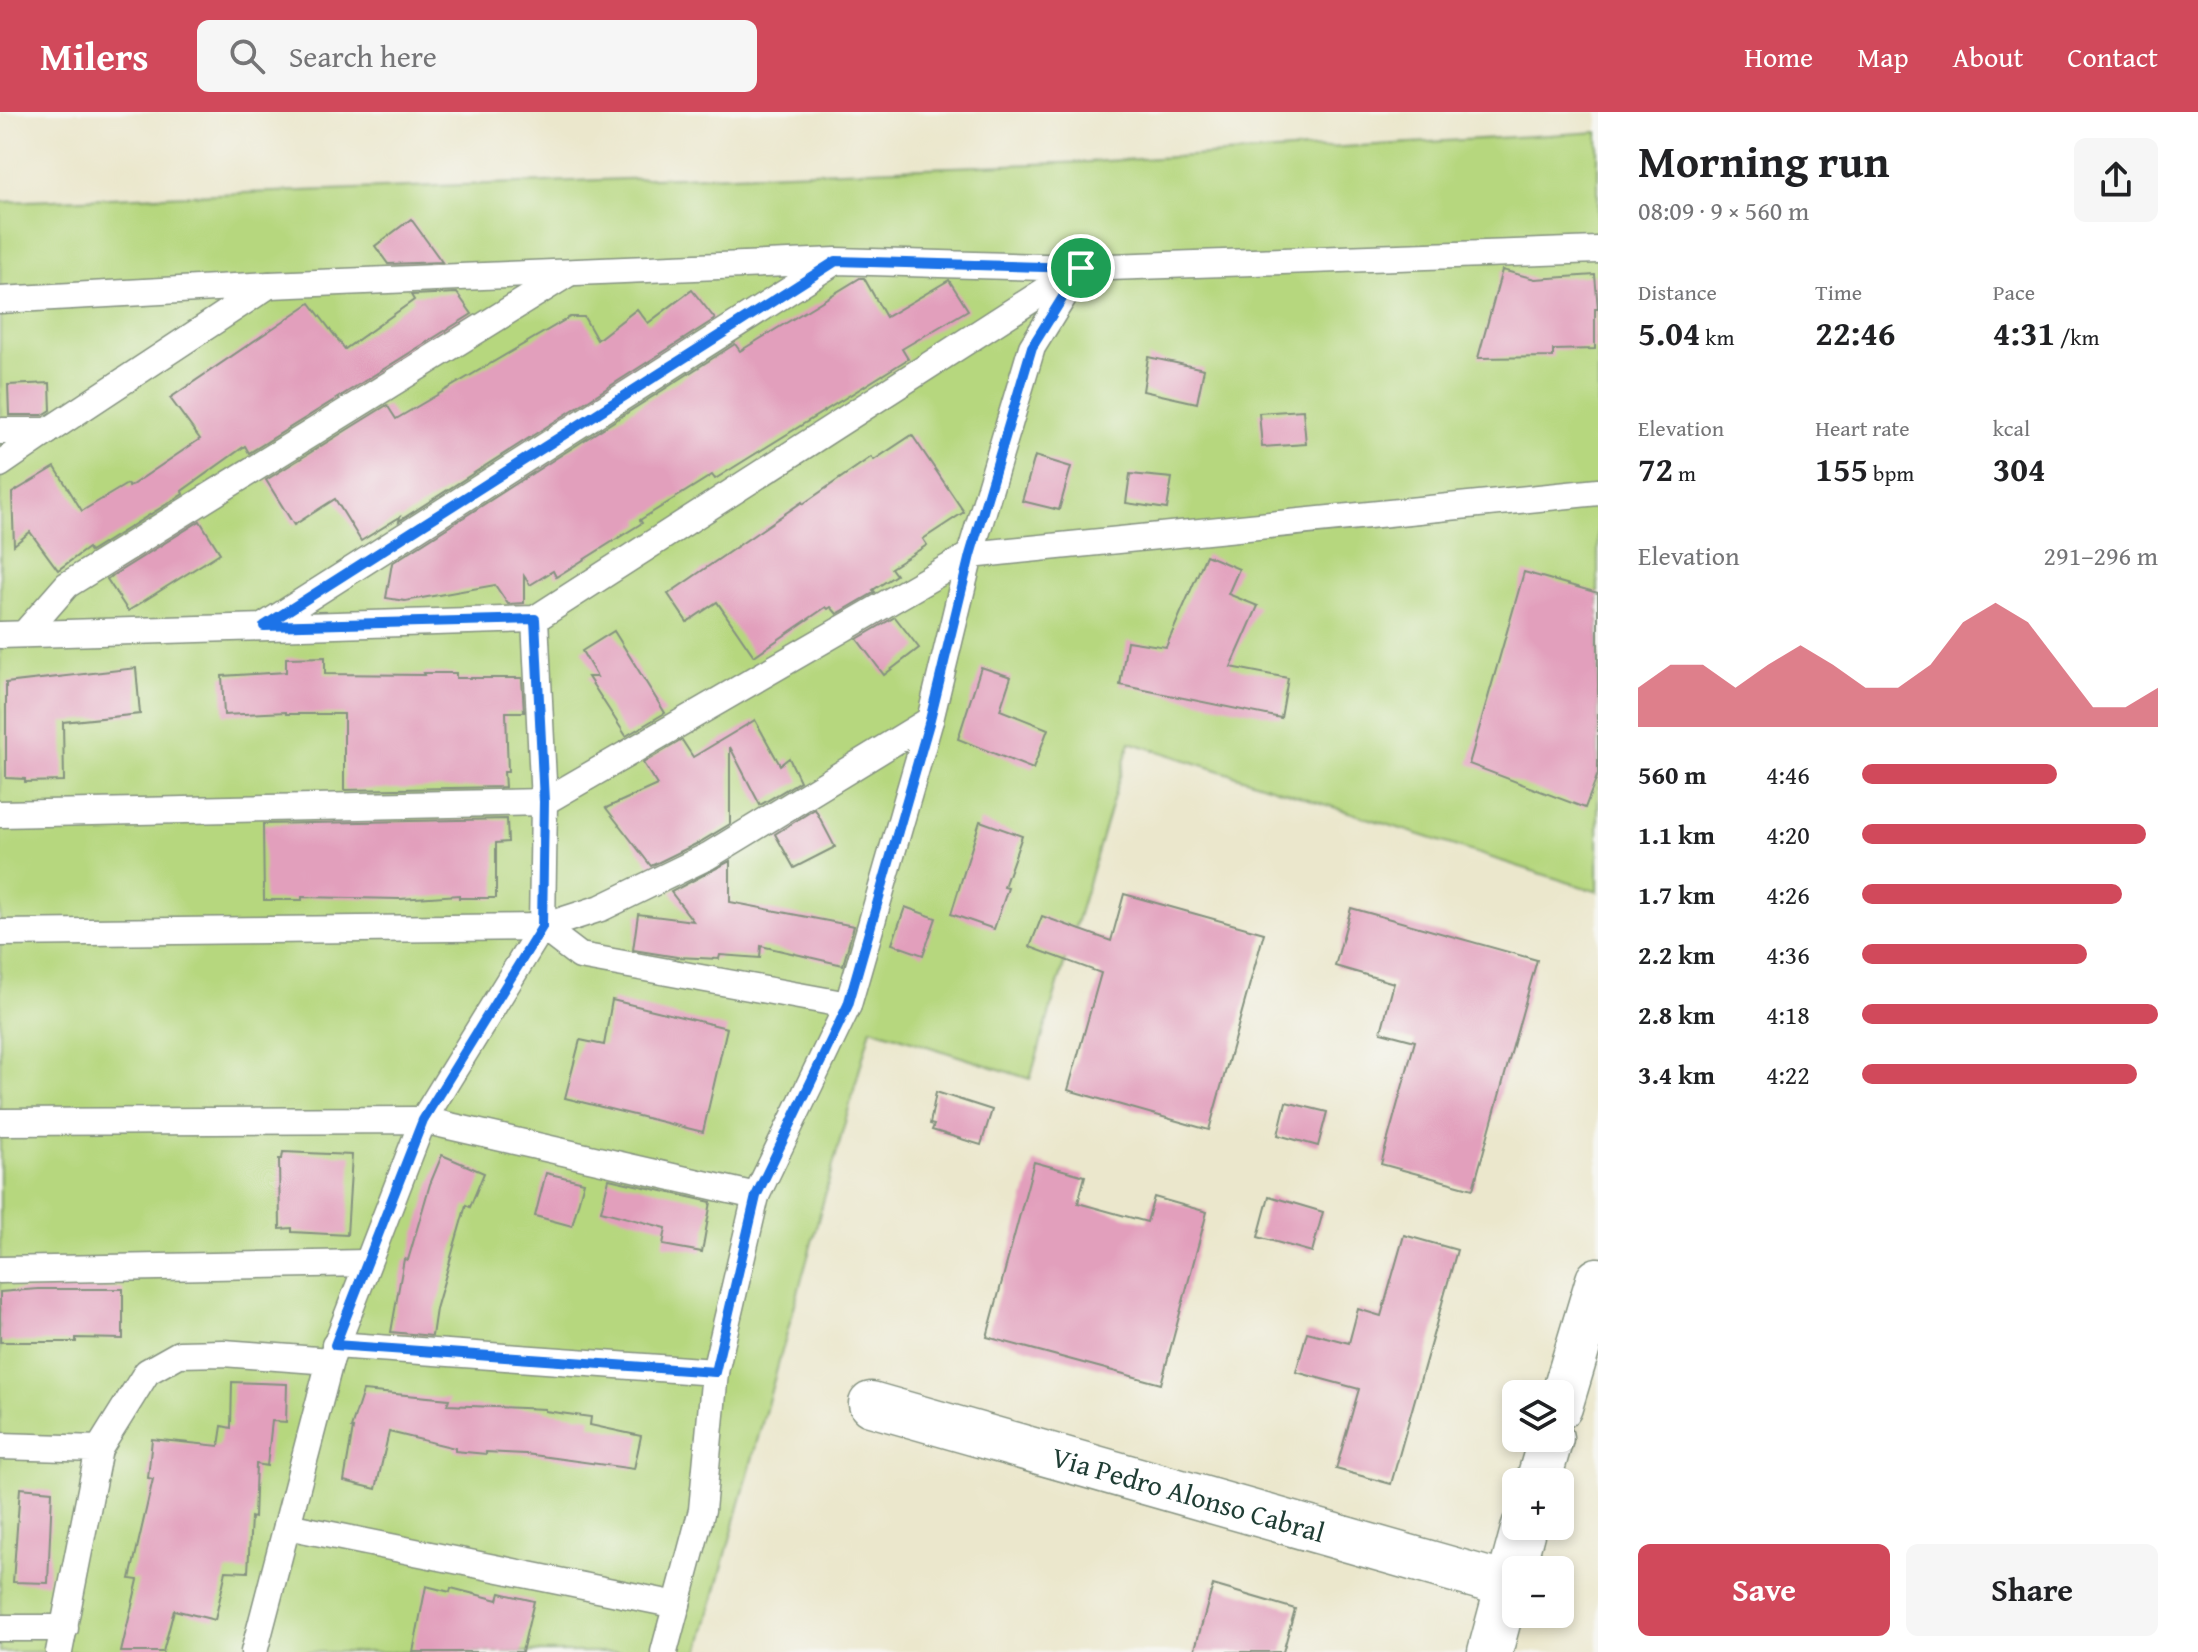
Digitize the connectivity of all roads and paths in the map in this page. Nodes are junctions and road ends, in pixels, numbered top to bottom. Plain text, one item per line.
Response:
1 (1598, 250) edge
2 (836, 261) junction
3 (1081, 268) junction
4 (571, 272) junction
5 (270, 285) junction
6 (0, 300) edge
7 (0, 431) edge
8 (48, 431) junction
9 (0, 464) edge
10 (1598, 492) edge
11 (970, 555) junction
12 (535, 619) junction
13 (264, 626) junction
14 (12, 634) edge
15 (930, 720) junction
16 (544, 802) junction
17 (0, 814) edge
18 (542, 927) junction
19 (0, 933) edge
20 (848, 1005) junction
21 (423, 1120) junction
22 (0, 1122) edge
23 (756, 1196) junction
24 (367, 1263) junction
25 (0, 1270) edge
26 (1598, 1280) edge
27 (333, 1353) junction
28 (715, 1372) junction
29 (1568, 1380) edge
30 (871, 1404) dead end
31 (0, 1446) edge
32 (99, 1449) junction
33 (287, 1526) junction
34 (1502, 1584) edge
35 (677, 1605) junction
36 (1502, 1605) edge
37 (0, 1628) edge
38 (62, 1640) edge
39 (254, 1652) edge
40 (664, 1652) edge
41 (1490, 1652) edge

1 - 3 lane
2 - 3 lane
2 - 4 lane
2 - 13 lane
3 - 11 lane
3 - 12 lane
4 - 5 lane
4 - 14 lane
5 - 6 lane
5 - 8 lane
7 - 8 lane
8 - 9 lane
10 - 11 lane
11 - 15 lane
11 - 16 lane
12 - 13 lane
12 - 16 lane
13 - 14 lane
15 - 18 lane
15 - 20 lane
16 - 17 lane
16 - 18 lane
18 - 19 lane
18 - 20 lane
18 - 21 lane
20 - 23 lane
21 - 22 lane
21 - 23 lane
21 - 24 lane
23 - 28 lane
24 - 25 lane
24 - 27 lane
26 - 29 street
27 - 28 lane
27 - 32 lane
27 - 33 lane
28 - 35 lane
30 - 34 street, Via Pedro Alonso Cabral
31 - 32 lane
32 - 38 lane
33 - 35 lane
33 - 39 lane
35 - 40 lane
36 - 41 street
37 - 38 lane

